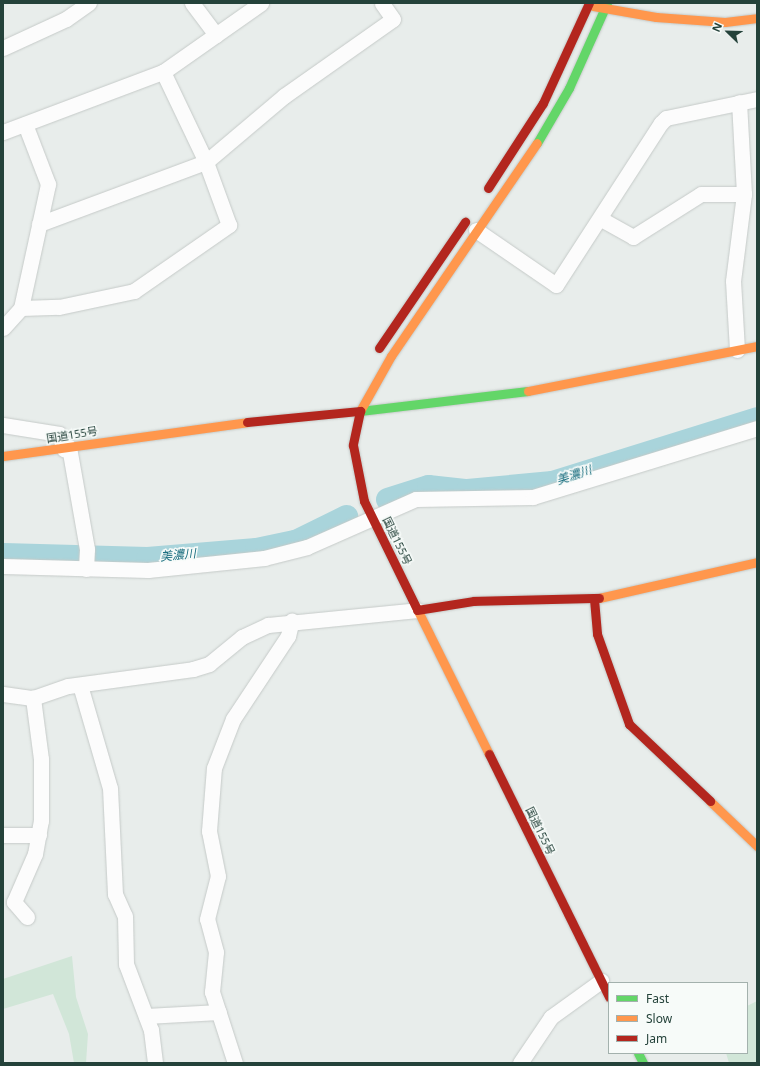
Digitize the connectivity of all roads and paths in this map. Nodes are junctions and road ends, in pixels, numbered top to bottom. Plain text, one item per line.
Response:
1 (90, 3) edge
2 (192, 3) edge
3 (261, 3) edge
4 (382, 3) edge
5 (588, 3) edge
6 (606, 7) edge
7 (757, 18) edge
8 (216, 35) junction
9 (3, 48) edge
10 (162, 72) junction
11 (757, 99) edge
12 (739, 102) junction
13 (25, 124) junction
14 (3, 132) edge
15 (206, 162) junction
16 (484, 194) dead end
17 (744, 194) junction
18 (471, 214) dead end
19 (601, 219) junction
20 (39, 224) junction
21 (476, 230) junction
22 (21, 308) junction
23 (4, 324) edge
24 (757, 346) edge
25 (737, 350) junction
26 (374, 357) dead end
27 (364, 381) dead end
28 (360, 411) junction
29 (3, 425) edge
30 (757, 428) edge
31 (66, 448) junction
32 (3, 456) edge
33 (373, 519) junction
34 (757, 562) edge
35 (3, 566) edge
36 (86, 569) junction
37 (594, 600) junction
38 (417, 610) junction
39 (292, 620) junction
40 (80, 685) junction
41 (3, 694) edge
42 (33, 698) junction
43 (3, 835) edge
44 (39, 835) junction
45 (757, 846) edge
46 (27, 917) dead end
47 (601, 981) junction
48 (608, 995) edge
49 (219, 1012) junction
50 (146, 1016) junction
51 (638, 1054) edge
52 (155, 1063) edge
53 (235, 1063) edge
54 (520, 1063) edge
55 (643, 1063) edge

1 - 9 street
2 - 8 street
3 - 8 street
4 - 15 street
5 - 6 main road
5 - 16 main road
6 - 7 main road
6 - 21 main road
8 - 10 street
10 - 13 street
10 - 15 street
11 - 12 street
12 - 17 street
12 - 19 street
13 - 14 street
13 - 20 street
15 - 20 street
15 - 22 street
17 - 19 street
17 - 25 street
18 - 26 main road
19 - 21 street
20 - 22 street
21 - 28 main road
22 - 23 street
24 - 25 main road
25 - 28 main road
27 - 28 main road
28 - 31 main road, 国道155号
28 - 33 main road, 国道155号
29 - 31 street
30 - 33 street
31 - 32 main road, 国道155号
31 - 36 street
33 - 36 street
33 - 38 main road, 国道155号
34 - 37 main road
35 - 36 street
37 - 38 main road
37 - 45 main road
38 - 39 street
38 - 47 main road, 国道155号
39 - 40 street
39 - 49 street
40 - 42 street
40 - 50 street
41 - 42 street
42 - 44 street
43 - 44 street
44 - 46 street
47 - 48 main road, 国道155号
47 - 54 street
49 - 50 street
49 - 53 street
50 - 52 street
51 - 55 main road

